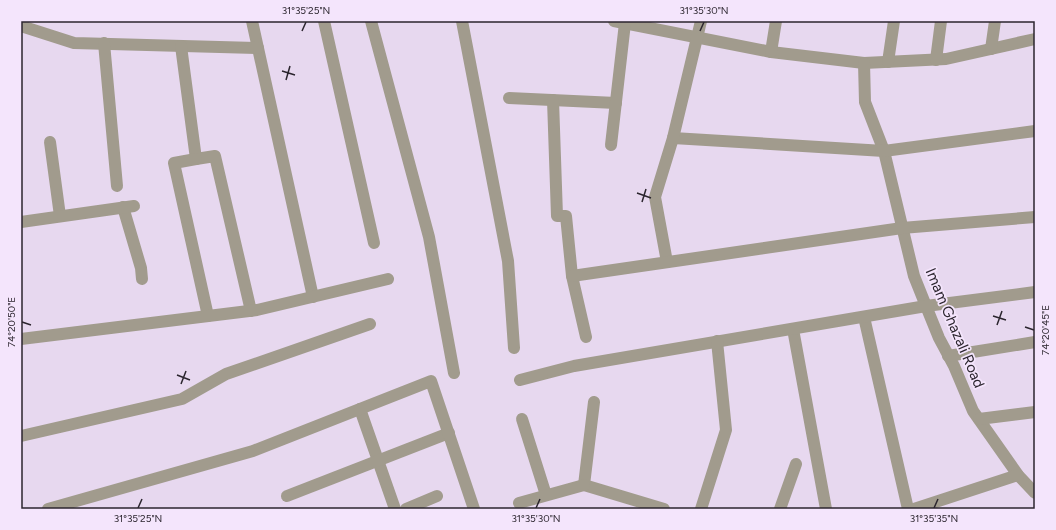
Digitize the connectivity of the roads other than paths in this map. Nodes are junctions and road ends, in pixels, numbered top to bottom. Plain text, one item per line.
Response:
1 (252, 21) edge
2 (324, 21) edge
3 (371, 21) edge
4 (462, 21) edge
5 (701, 21) edge
6 (776, 21) edge
7 (894, 21) edge
8 (941, 21) edge
9 (995, 21) edge
10 (620, 22) edge
11 (21, 26) edge
12 (697, 37) junction
13 (1035, 39) edge
14 (104, 43) junction
15 (181, 46) junction
16 (258, 48) junction
17 (991, 49) junction
18 (771, 52) junction
19 (936, 60) junction
20 (888, 62) junction
21 (864, 63) junction
22 (509, 98) dead end
23 (553, 100) junction
24 (616, 103) junction
25 (1035, 131) edge
26 (673, 138) junction
27 (50, 142) dead end
28 (611, 145) dead end
29 (884, 152) junction
30 (196, 159) junction
31 (117, 186) dead end
32 (60, 216) junction
33 (1035, 217) edge
34 (21, 222) edge
35 (902, 228) junction
36 (374, 243) dead end
37 (667, 262) junction
38 (572, 276) junction
39 (142, 279) dead end
40 (388, 279) dead end
41 (1035, 292) edge
42 (314, 297) junction
43 (926, 306) junction
44 (250, 311) junction
45 (208, 316) junction
46 (864, 317) junction
47 (370, 324) dead end
48 (792, 329) junction
49 (586, 337) dead end
50 (21, 339) edge
51 (717, 341) junction
52 (1035, 342) edge
53 (514, 348) dead end
54 (948, 356) junction
55 (454, 373) dead end
56 (520, 380) dead end
57 (594, 402) dead end
58 (360, 409) junction
59 (1035, 412) edge
60 (522, 419) dead end
61 (979, 419) junction
62 (449, 433) junction
63 (21, 436) edge
64 (378, 461) junction
65 (796, 464) dead end
66 (1018, 476) junction
67 (584, 485) junction
68 (1035, 494) edge
69 (546, 495) junction
70 (288, 496) dead end
71 (437, 496) dead end
72 (519, 503) dead end
73 (48, 509) edge
74 (395, 509) edge
75 (406, 509) edge
76 (474, 509) edge
77 (664, 509) edge
78 (701, 509) edge
79 (780, 509) edge
80 (826, 509) edge
81 (908, 509) edge
82 (914, 509) edge

1 - 16 street
2 - 36 street
3 - 55 street
4 - 53 street
5 - 12 street
6 - 18 street
7 - 20 street
8 - 19 street
9 - 17 street
10 - 12 street
10 - 24 street
11 - 14 street
12 - 18 street
12 - 26 street
13 - 17 street
14 - 15 street
14 - 31 street
15 - 16 street
15 - 30 street
16 - 42 street
17 - 19 street
18 - 21 street
19 - 20 street
20 - 21 street
21 - 29 street, Imam Ghazali Road
22 - 23 street
23 - 24 street
23 - 38 street
24 - 28 street
25 - 29 street
26 - 29 street
26 - 37 street
27 - 32 street
29 - 35 street, Imam Ghazali Road
30 - 44 street
30 - 45 street
32 - 34 street
32 - 39 street
33 - 35 street
35 - 37 street
35 - 43 street, Imam Ghazali Road
37 - 38 street
38 - 49 street
40 - 42 street
41 - 43 street
42 - 44 street
43 - 46 street
43 - 54 street, Imam Ghazali Road
44 - 45 street
45 - 50 street
46 - 48 street
46 - 81 street
47 - 63 street
48 - 51 street
48 - 80 street
51 - 56 street
51 - 78 street
52 - 54 street
54 - 61 street, Imam Ghazali Road
57 - 67 street
58 - 62 street
58 - 64 street
58 - 73 street
59 - 61 street
60 - 69 street
61 - 66 street, Imam Ghazali Road
62 - 64 street
62 - 76 street
64 - 70 street
64 - 74 street
65 - 79 street
66 - 68 street, Imam Ghazali Road
66 - 82 street
67 - 69 street
67 - 77 street
69 - 72 street
71 - 75 street

